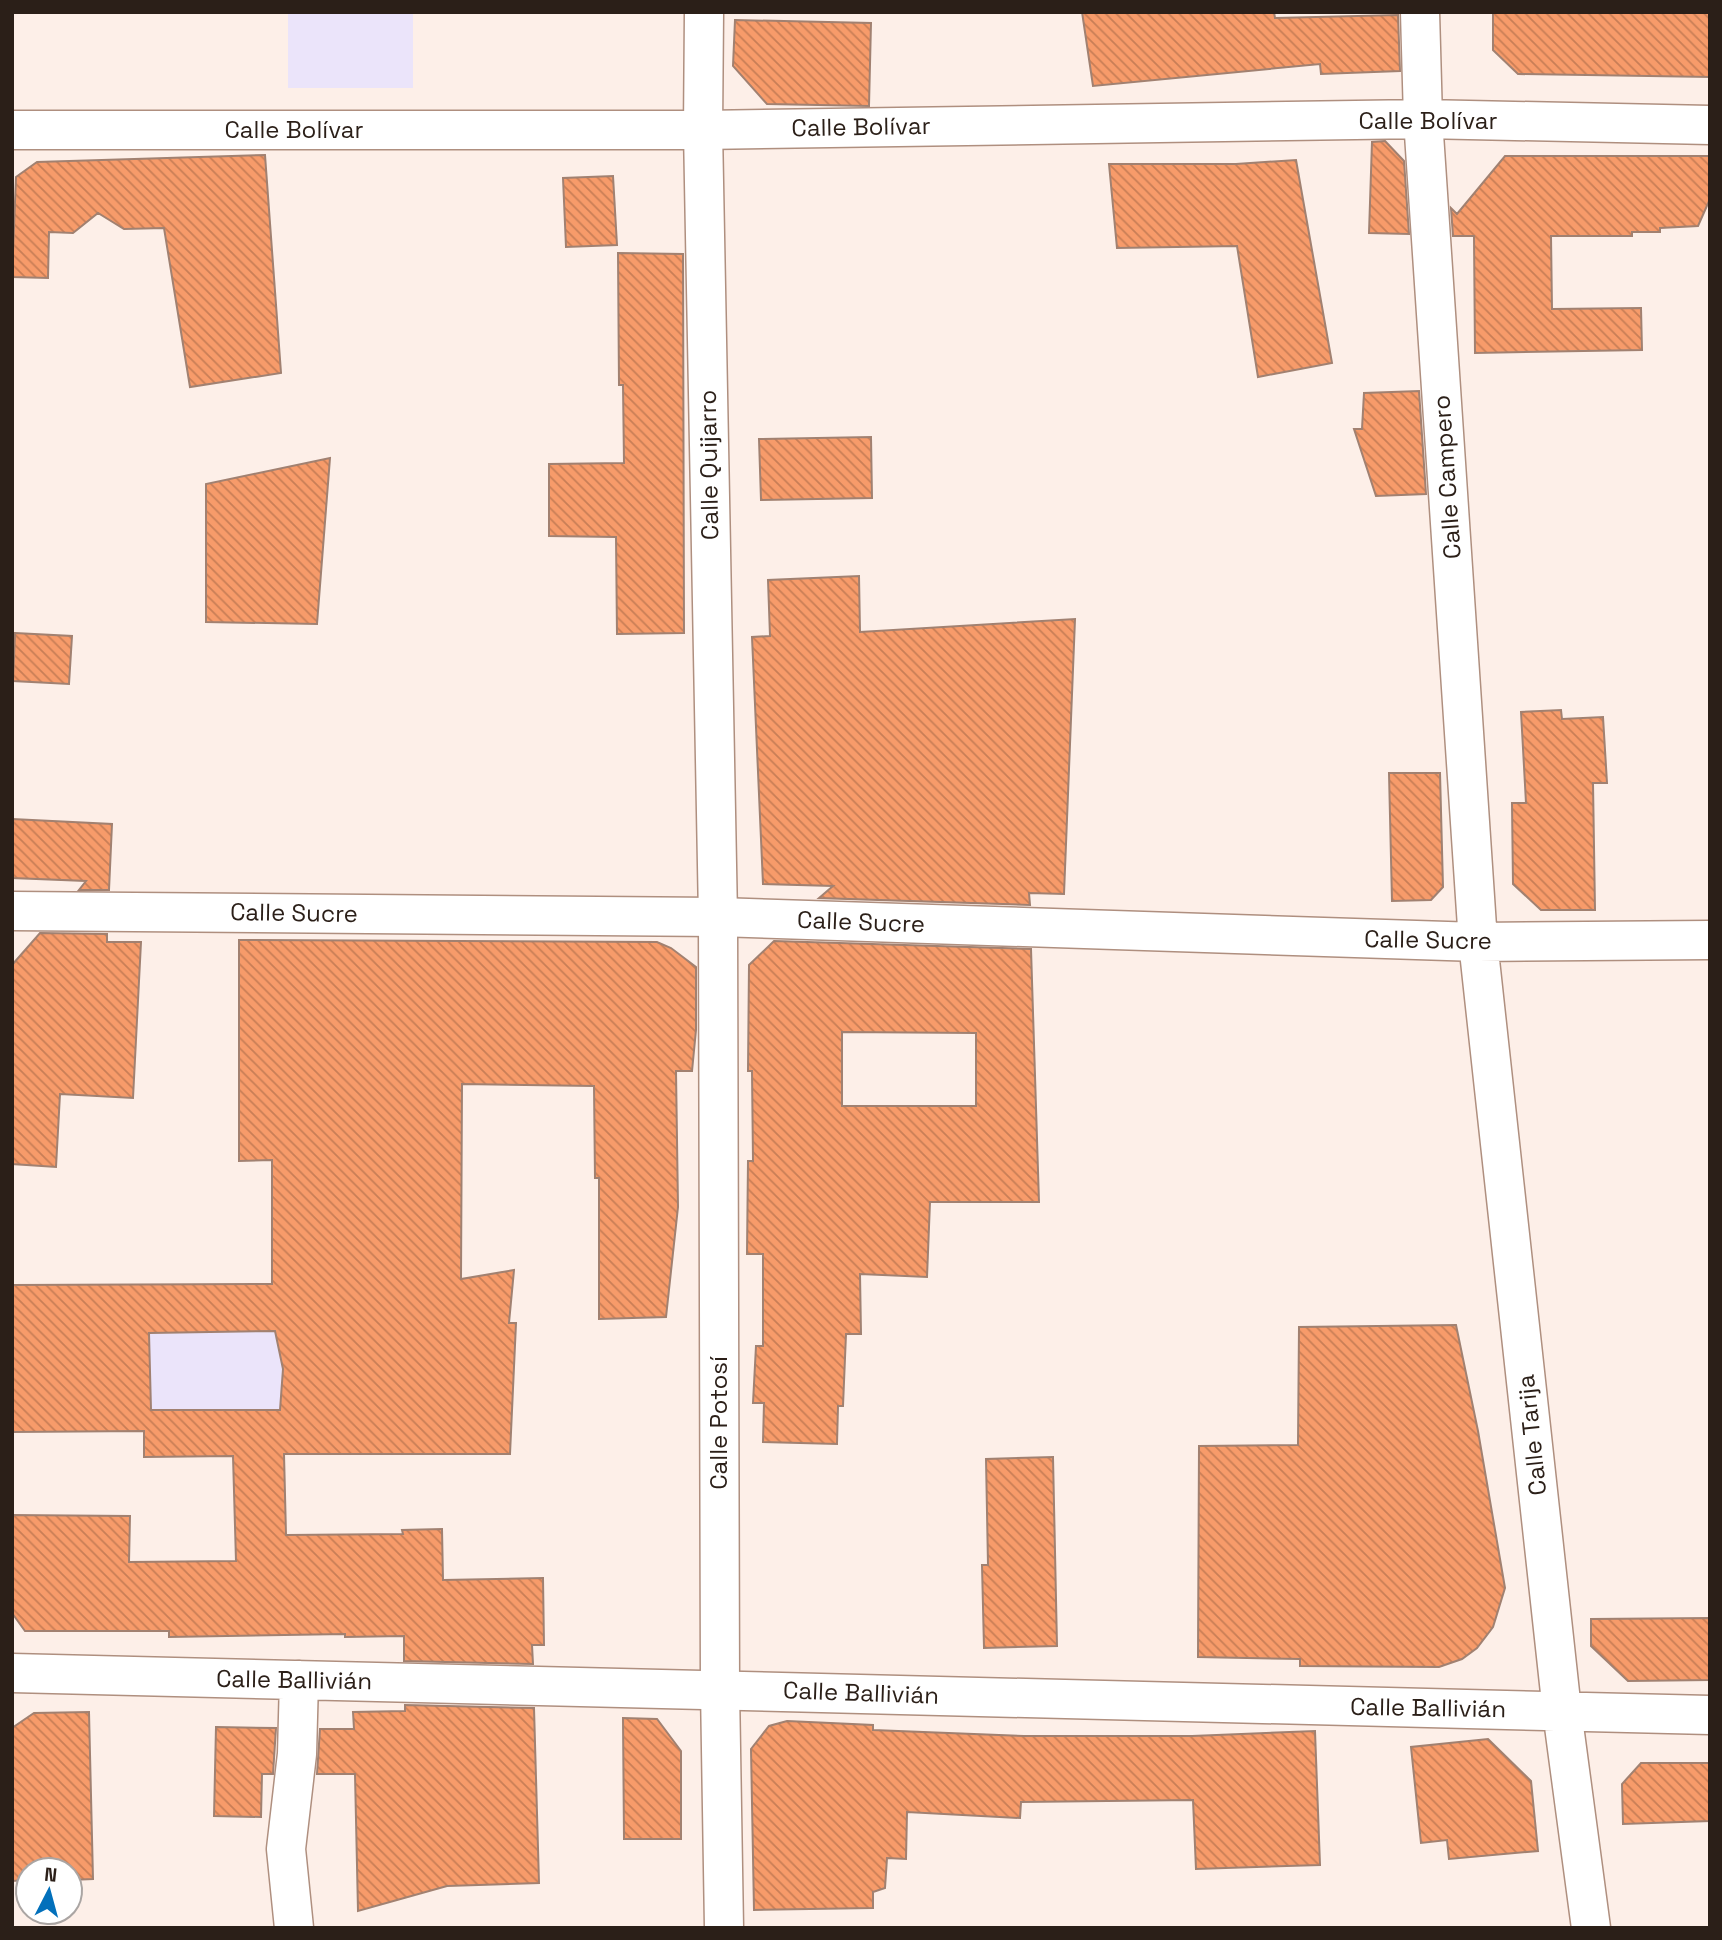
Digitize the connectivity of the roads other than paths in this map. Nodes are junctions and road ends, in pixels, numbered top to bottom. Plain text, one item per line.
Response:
1 (704, 12) edge
2 (1420, 12) edge
3 (1423, 119) junction
4 (1710, 125) edge
5 (12, 130) edge
6 (703, 130) junction
7 (12, 911) edge
8 (718, 917) junction
9 (1710, 940) edge
10 (1478, 942) junction
11 (12, 1673) edge
12 (299, 1680) junction
13 (720, 1689) junction
14 (1562, 1711) junction
15 (1710, 1715) edge
16 (294, 1928) edge
17 (724, 1928) edge
18 (1591, 1928) edge

1 - 6 street, Calle Quijarro
2 - 3 street, Calle Campero
3 - 4 street, Calle Bolívar
3 - 6 street, Calle Bolívar
3 - 10 street, Calle Campero
5 - 6 street, Calle Bolívar
6 - 8 street, Calle Quijarro
7 - 8 street, Calle Sucre
8 - 10 street, Calle Sucre
8 - 13 street, Calle Potosí
9 - 10 street, Calle Sucre
10 - 14 street, Calle Tarija
11 - 12 street, Calle Ballivián
12 - 13 street, Calle Ballivián
12 - 16 street
13 - 14 street, Calle Ballivián
13 - 17 street, Calle Potosí
14 - 15 street, Calle Ballivián
14 - 18 street, Calle Tarija

